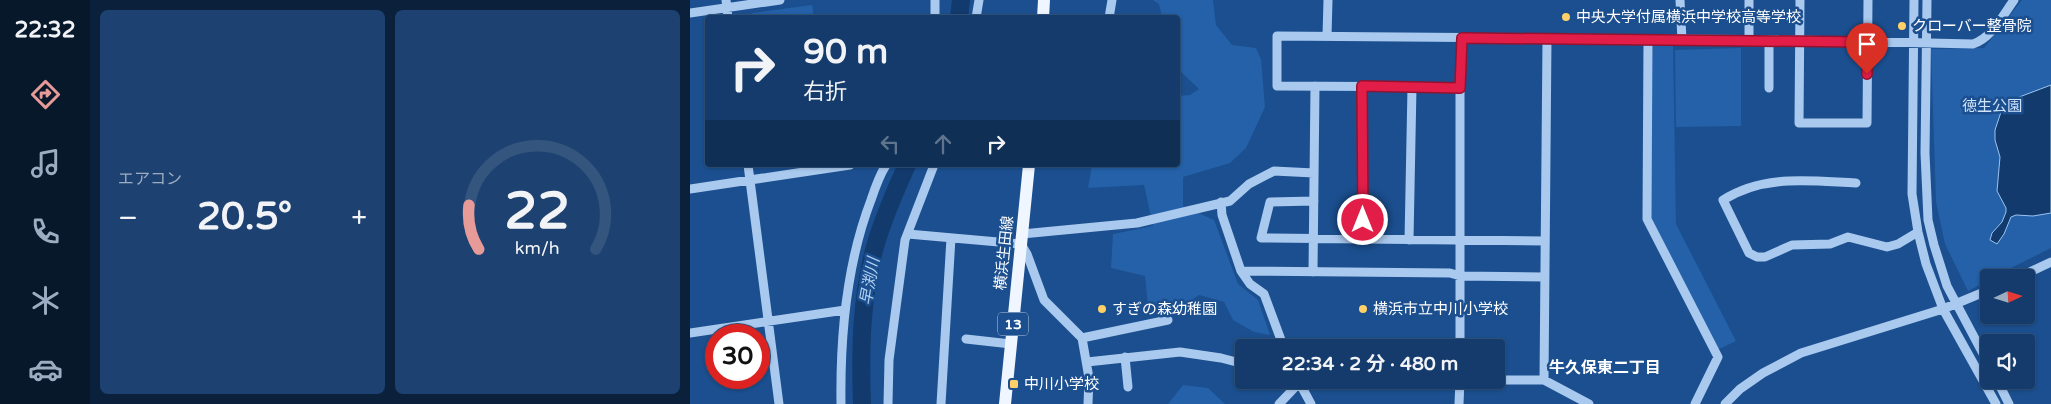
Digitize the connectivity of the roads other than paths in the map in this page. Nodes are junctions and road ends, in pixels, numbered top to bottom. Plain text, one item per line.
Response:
1 (780, 0) edge
2 (935, 0) edge
3 (979, 0) edge
4 (1044, 0) edge
5 (1112, 0) edge
6 (1328, 0) edge
7 (1680, 0) edge
8 (1749, 0) edge
9 (1800, 0) edge
10 (1868, 0) edge
11 (1914, 0) edge
12 (1927, 0) edge
13 (2014, 0) edge
14 (727, 8) edge
15 (690, 13) edge
16 (935, 15) edge
17 (976, 15) edge
18 (1043, 15) edge
19 (1110, 15) edge
20 (1327, 36) junction
21 (1462, 38) junction
22 (1547, 39) junction
23 (1648, 40) junction
24 (1682, 40) junction
25 (1769, 40) junction
26 (1800, 40) junction
27 (1749, 41) junction
28 (1867, 42) junction
29 (1913, 42) junction
30 (1926, 43) junction
31 (1315, 86) junction
32 (1362, 86) junction
33 (1412, 87) junction
34 (1460, 88) junction
35 (1769, 88) dead end
36 (748, 167) edge
37 (837, 167) edge
38 (885, 167) edge
39 (933, 167) edge
40 (1030, 167) edge
41 (1314, 173) junction
42 (750, 180) junction
43 (1856, 183) dead end
44 (690, 189) edge
45 (1314, 201) junction
46 (1221, 202) junction
47 (1918, 232) junction
48 (908, 234) junction
49 (951, 238) junction
50 (1313, 238) junction
51 (1364, 238) junction
52 (1022, 239) junction
53 (1410, 240) junction
54 (1460, 240) junction
55 (1544, 241) junction
56 (2051, 262) edge
57 (2035, 270) edge
58 (1240, 271) junction
59 (1313, 272) junction
60 (1460, 276) junction
61 (1544, 277) junction
62 (1980, 294) edge
63 (1957, 304) junction
64 (1943, 309) junction
65 (845, 310) junction
66 (1168, 320) dead end
67 (768, 322) junction
68 (690, 333) edge
69 (1082, 338) junction
70 (966, 339) dead end
71 (1281, 339) edge
72 (1460, 339) edge
73 (1011, 344) junction
74 (1980, 348) edge
75 (1125, 357) junction
76 (1087, 362) junction
77 (1235, 362) edge
78 (1505, 380) edge
79 (1544, 380) junction
80 (1128, 387) dead end
81 (1292, 389) edge
82 (1303, 389) edge
83 (1460, 389) edge
84 (2002, 389) edge
85 (779, 404) edge
86 (841, 404) edge
87 (888, 404) edge
88 (941, 404) edge
89 (1005, 404) edge
90 (1088, 404) edge
91 (1279, 404) edge
92 (1311, 404) edge
93 (1459, 404) edge
94 (1589, 404) edge
95 (1695, 404) edge
96 (1725, 404) edge
97 (1996, 404) edge
98 (2009, 404) edge

1 - 14 street
2 - 16 street
3 - 17 street
4 - 18 main road
5 - 19 street
6 - 20 street
7 - 24 street
8 - 27 street
9 - 26 street
10 - 28 street
11 - 29 street
12 - 30 street
13 - 30 street
14 - 15 street
20 - 21 street
20 - 31 street
21 - 22 street
21 - 34 street
22 - 23 street
22 - 55 street
23 - 24 street
23 - 95 street
24 - 27 street
25 - 26 street
25 - 27 street
25 - 35 street
26 - 28 street
26 - 28 street
28 - 29 street
29 - 30 street
29 - 47 street
30 - 63 street
31 - 32 street
31 - 41 street
32 - 33 street
32 - 51 street
33 - 34 street
33 - 53 street
34 - 54 street
36 - 42 street
37 - 42 street
38 - 65 street
39 - 48 street
40 - 52 main road, 横浜生田線 / 13
41 - 45 street
41 - 46 street
42 - 44 street
42 - 67 street
43 - 47 street
45 - 50 street
45 - 50 street
46 - 52 street
46 - 58 street
47 - 64 street
48 - 49 street
48 - 87 street
49 - 52 street
49 - 88 street
50 - 51 street
50 - 59 street
51 - 53 street
52 - 69 street
52 - 73 main road, 横浜生田線 / 13
53 - 54 street
54 - 55 street
54 - 60 street
55 - 61 street
56 - 57 street
58 - 59 street
58 - 71 street
59 - 60 street
60 - 61 street
60 - 72 street
61 - 79 street
62 - 63 street
63 - 64 street
63 - 74 street
64 - 96 street
64 - 97 street
65 - 67 street
65 - 86 street
66 - 69 street
67 - 68 street
67 - 85 street
69 - 76 street
70 - 73 street
73 - 89 main road, 横浜生田線 / 13
75 - 76 street
75 - 77 street
75 - 80 street
76 - 90 street
78 - 79 street
79 - 94 street
81 - 91 street
82 - 92 street
83 - 93 street
84 - 98 street

